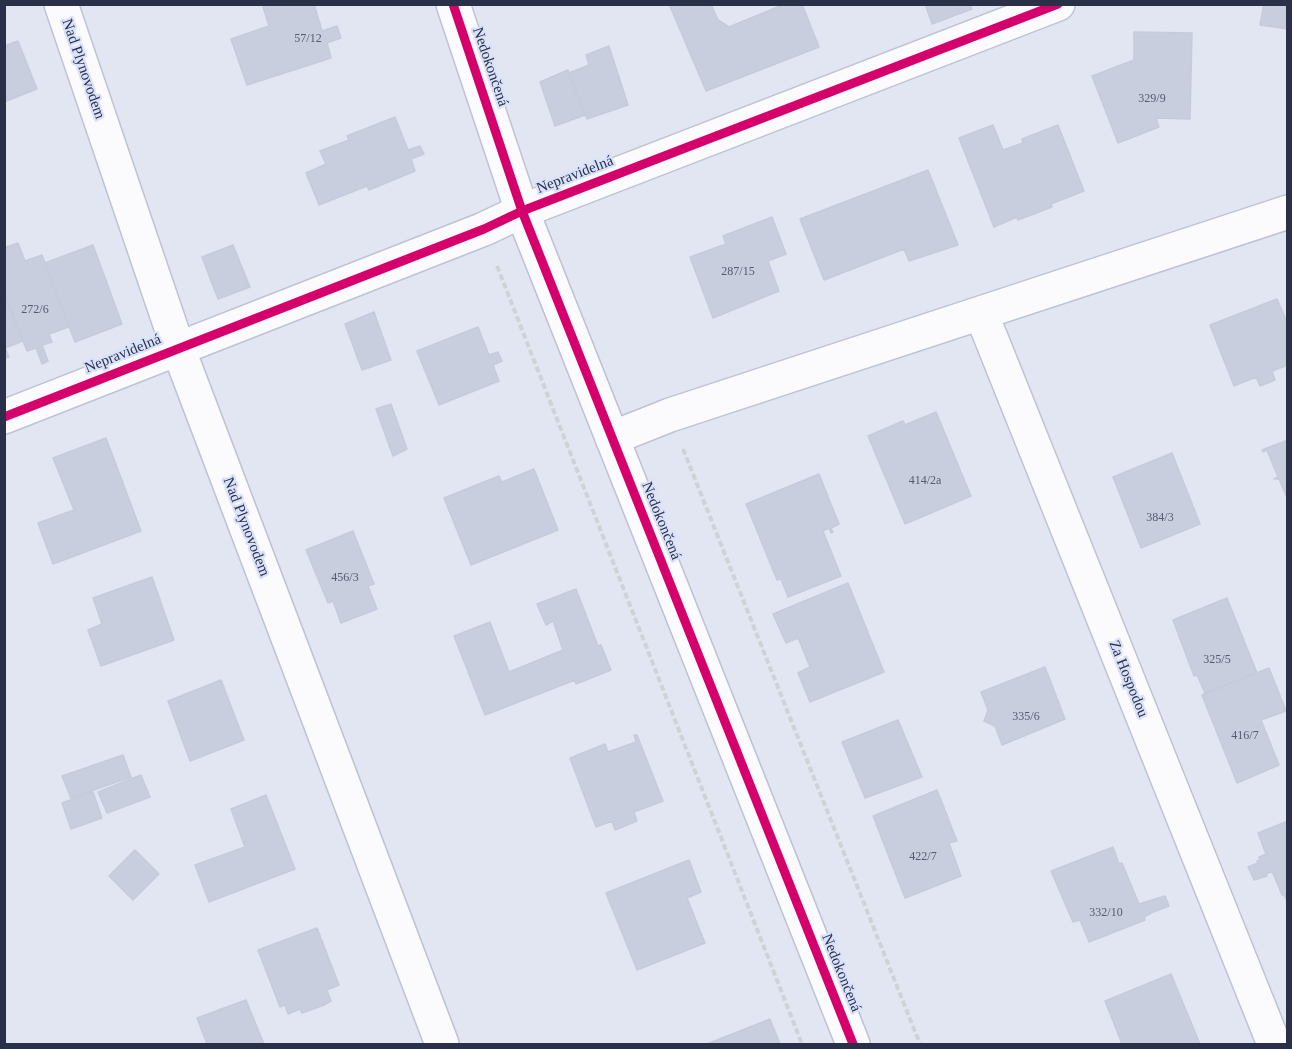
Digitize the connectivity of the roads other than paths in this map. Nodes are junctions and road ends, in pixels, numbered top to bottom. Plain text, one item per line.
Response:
1 (62, 4) edge
2 (453, 4) edge
3 (1058, 4) edge
4 (522, 211) junction
5 (1287, 212) edge
6 (981, 313) junction
7 (178, 348) junction
8 (4, 417) edge
9 (612, 438) junction
10 (442, 1044) edge
11 (853, 1044) edge
12 (1274, 1044) edge

1 - 7 street, Nad Plynovodem
2 - 4 street, Nedokončená
3 - 4 street, Nepravidelná
4 - 7 street, Nepravidelná
4 - 9 street, Nedokončená
5 - 6 street
6 - 9 street
6 - 12 street, Za Hospodou
7 - 8 street, Nepravidelná
7 - 10 street, Nad Plynovodem
9 - 11 street, Nedokončená

